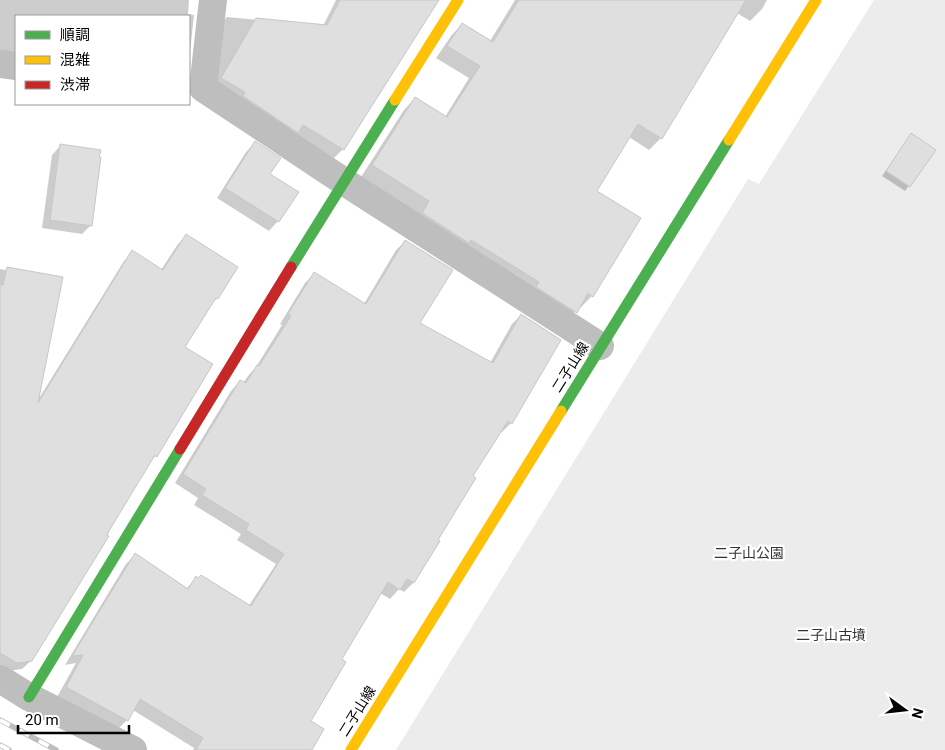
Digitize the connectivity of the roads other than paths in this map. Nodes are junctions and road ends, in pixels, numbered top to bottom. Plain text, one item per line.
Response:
1 (213, 0) edge
2 (458, 0) edge
3 (816, 0) edge
4 (0, 64) edge
5 (15, 66) edge
6 (196, 87) edge
7 (344, 182) junction
8 (600, 346) junction
9 (0, 679) edge
10 (29, 697) junction
11 (133, 750) edge
12 (351, 750) edge

1 - 6 street
2 - 7 street
3 - 8 street, 二子山線
4 - 5 street
6 - 7 street
7 - 8 street
7 - 10 street
8 - 12 street, 二子山線
9 - 10 street
10 - 11 street

